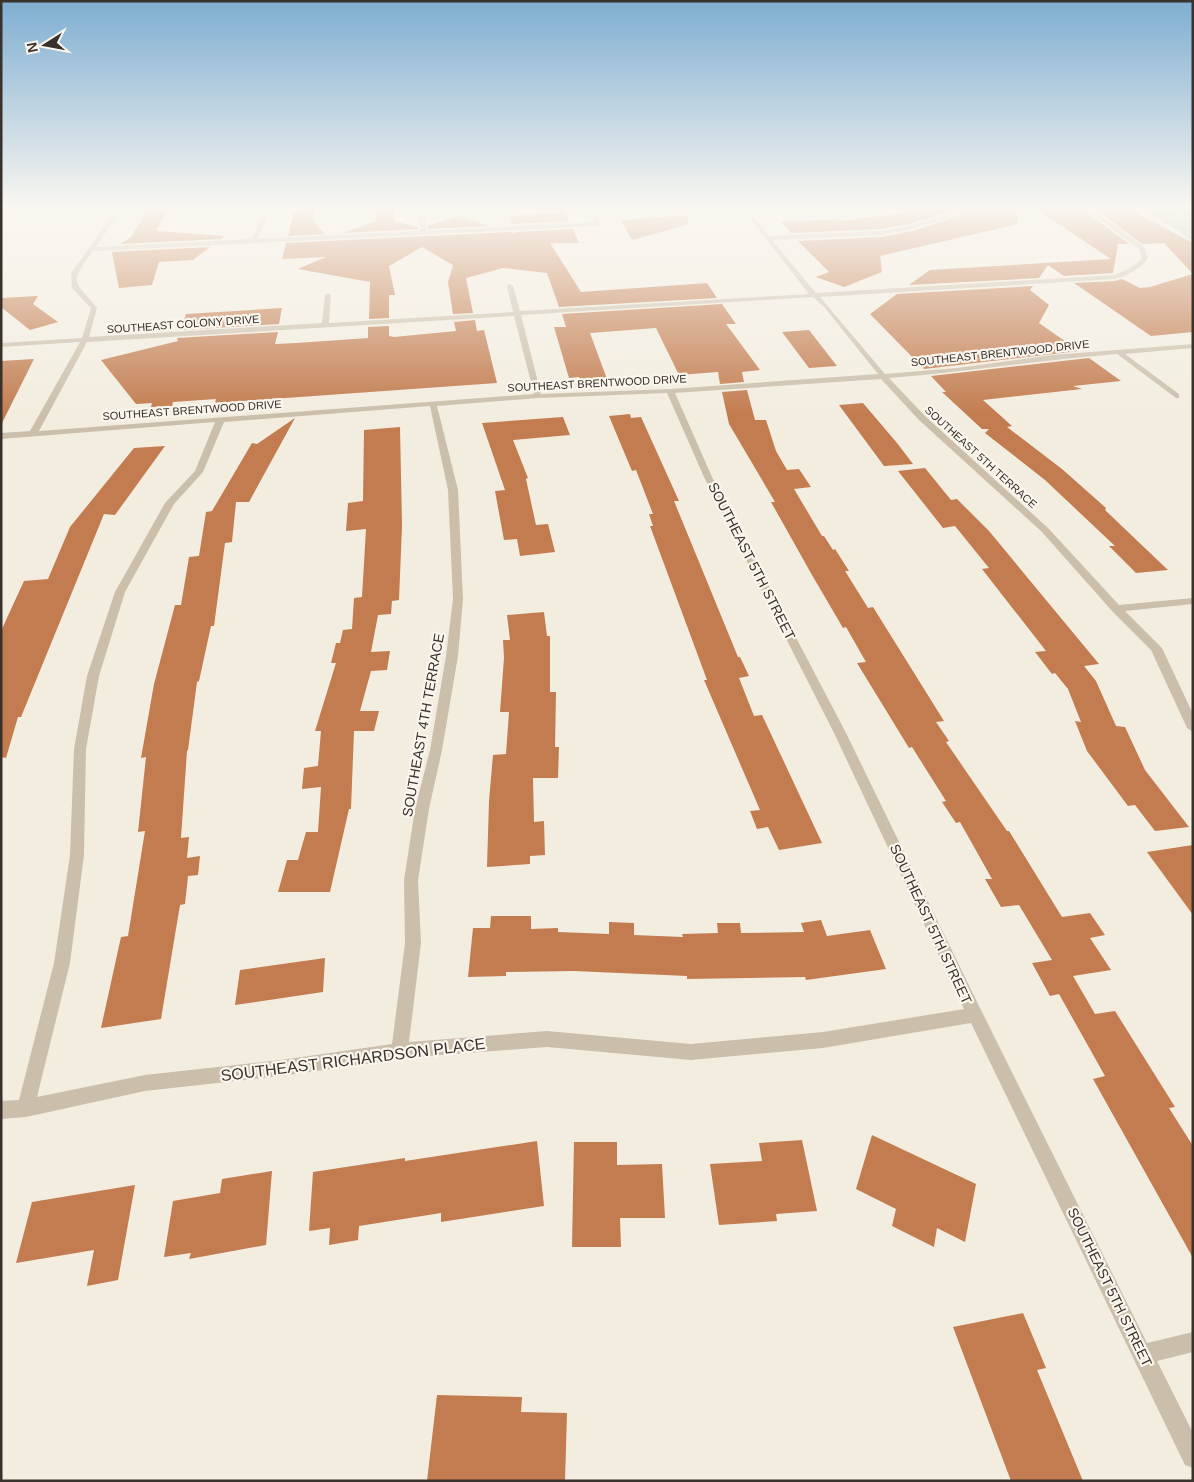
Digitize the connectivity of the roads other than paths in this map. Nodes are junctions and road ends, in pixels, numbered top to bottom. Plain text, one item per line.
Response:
1 (74, 276) edge
2 (799, 276) edge
3 (1117, 276) edge
4 (510, 286) dead end
5 (328, 295) dead end
6 (815, 295) junction
7 (517, 314) junction
8 (325, 325) junction
9 (84, 340) junction
10 (1, 345) edge
11 (1193, 346) edge
12 (1117, 351) junction
13 (883, 376) junction
14 (670, 391) junction
15 (538, 396) junction
16 (1176, 396) dead end
17 (433, 404) junction
18 (221, 420) junction
19 (33, 434) junction
20 (1, 436) edge
21 (1193, 601) edge
22 (1116, 609) junction
23 (1193, 728) edge
24 (975, 1015) junction
25 (399, 1052) junction
26 (26, 1108) junction
27 (1, 1110) edge
28 (1193, 1342) edge
29 (1143, 1354) junction
30 (1193, 1457) edge

1 - 9 street
2 - 6 street, SOUTHEAST 5TH TERRACE
3 - 6 street, SOUTHEAST COLONY DRIVE
4 - 7 street
5 - 8 street
6 - 7 street, SOUTHEAST COLONY DRIVE
6 - 13 street, SOUTHEAST 5TH TERRACE
7 - 8 street, SOUTHEAST COLONY DRIVE
7 - 15 street
8 - 9 street, SOUTHEAST COLONY DRIVE
9 - 10 street, SOUTHEAST COLONY DRIVE
9 - 19 street
11 - 12 street, SOUTHEAST BRENTWOOD DRIVE
12 - 13 street, SOUTHEAST BRENTWOOD DRIVE
12 - 16 street
13 - 14 street, SOUTHEAST BRENTWOOD DRIVE
13 - 22 street, SOUTHEAST 5TH TERRACE
14 - 15 street, SOUTHEAST BRENTWOOD DRIVE
14 - 24 street, SOUTHEAST 5TH STREET
15 - 17 street, SOUTHEAST BRENTWOOD DRIVE
17 - 18 street, SOUTHEAST BRENTWOOD DRIVE
17 - 25 street, SOUTHEAST 4TH TERRACE
18 - 19 street, SOUTHEAST BRENTWOOD DRIVE
18 - 26 street
19 - 20 street, SOUTHEAST BRENTWOOD DRIVE
21 - 22 street
22 - 23 street, SOUTHEAST 5TH TERRACE
24 - 25 street, SOUTHEAST RICHARDSON PLACE
24 - 29 street, SOUTHEAST 5TH STREET
25 - 26 street, SOUTHEAST RICHARDSON PLACE
26 - 27 street, SOUTHEAST RICHARDSON PLACE
28 - 29 street
29 - 30 street, SOUTHEAST 5TH STREET

